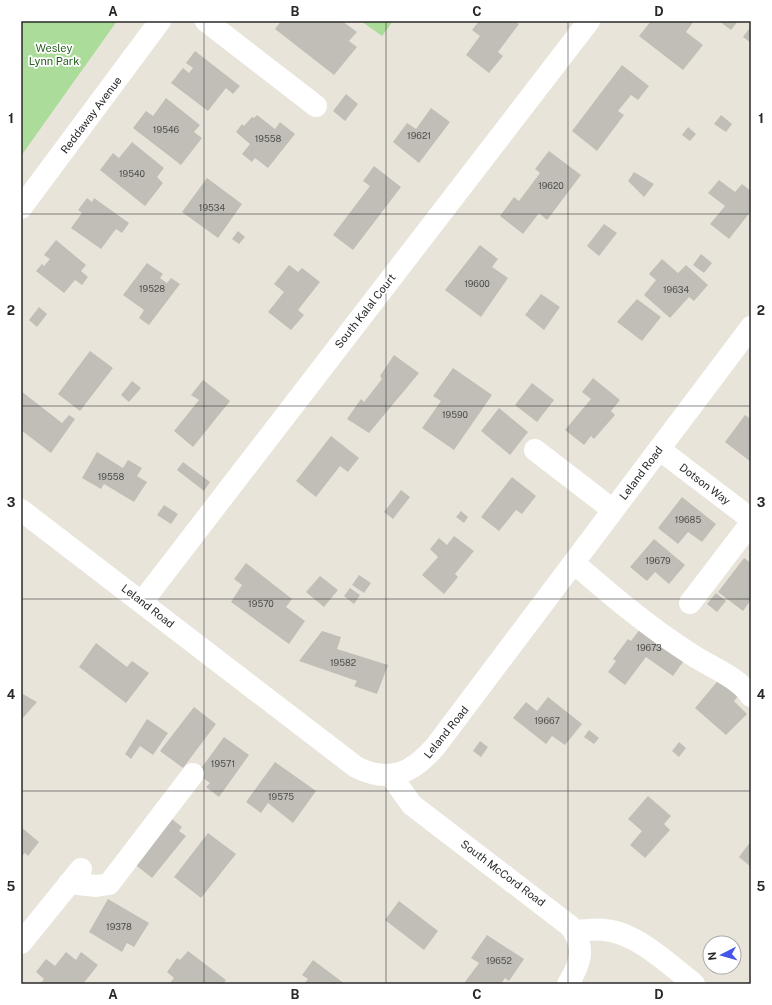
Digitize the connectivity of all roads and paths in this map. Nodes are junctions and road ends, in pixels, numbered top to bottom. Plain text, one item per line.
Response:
1 (160, 21) edge
2 (206, 21) edge
3 (589, 21) edge
4 (316, 106) dead end
5 (21, 208) edge
6 (751, 327) edge
7 (659, 449) junction
8 (535, 450) dead end
9 (21, 510) edge
10 (613, 510) junction
11 (751, 519) edge
12 (751, 523) edge
13 (574, 563) junction
14 (142, 602) junction
15 (690, 602) dead end
16 (751, 696) edge
17 (193, 774) dead end
18 (391, 776) junction
19 (574, 931) junction
20 (21, 943) edge
21 (568, 984) edge
22 (694, 984) edge

1 - 5 street, Reddaway Avenue
2 - 4 street
3 - 14 street, South Kalal Court
6 - 7 street, Leland Road
7 - 10 street, Leland Road
7 - 11 street, Dotson Way
8 - 10 street
9 - 14 street, Leland Road
10 - 13 street, Leland Road
12 - 15 street
13 - 16 street
13 - 18 street, Leland Road
14 - 18 street, Leland Road
17 - 20 street
18 - 19 street, South McCord Road
19 - 21 street, South McCord Road
19 - 22 street

